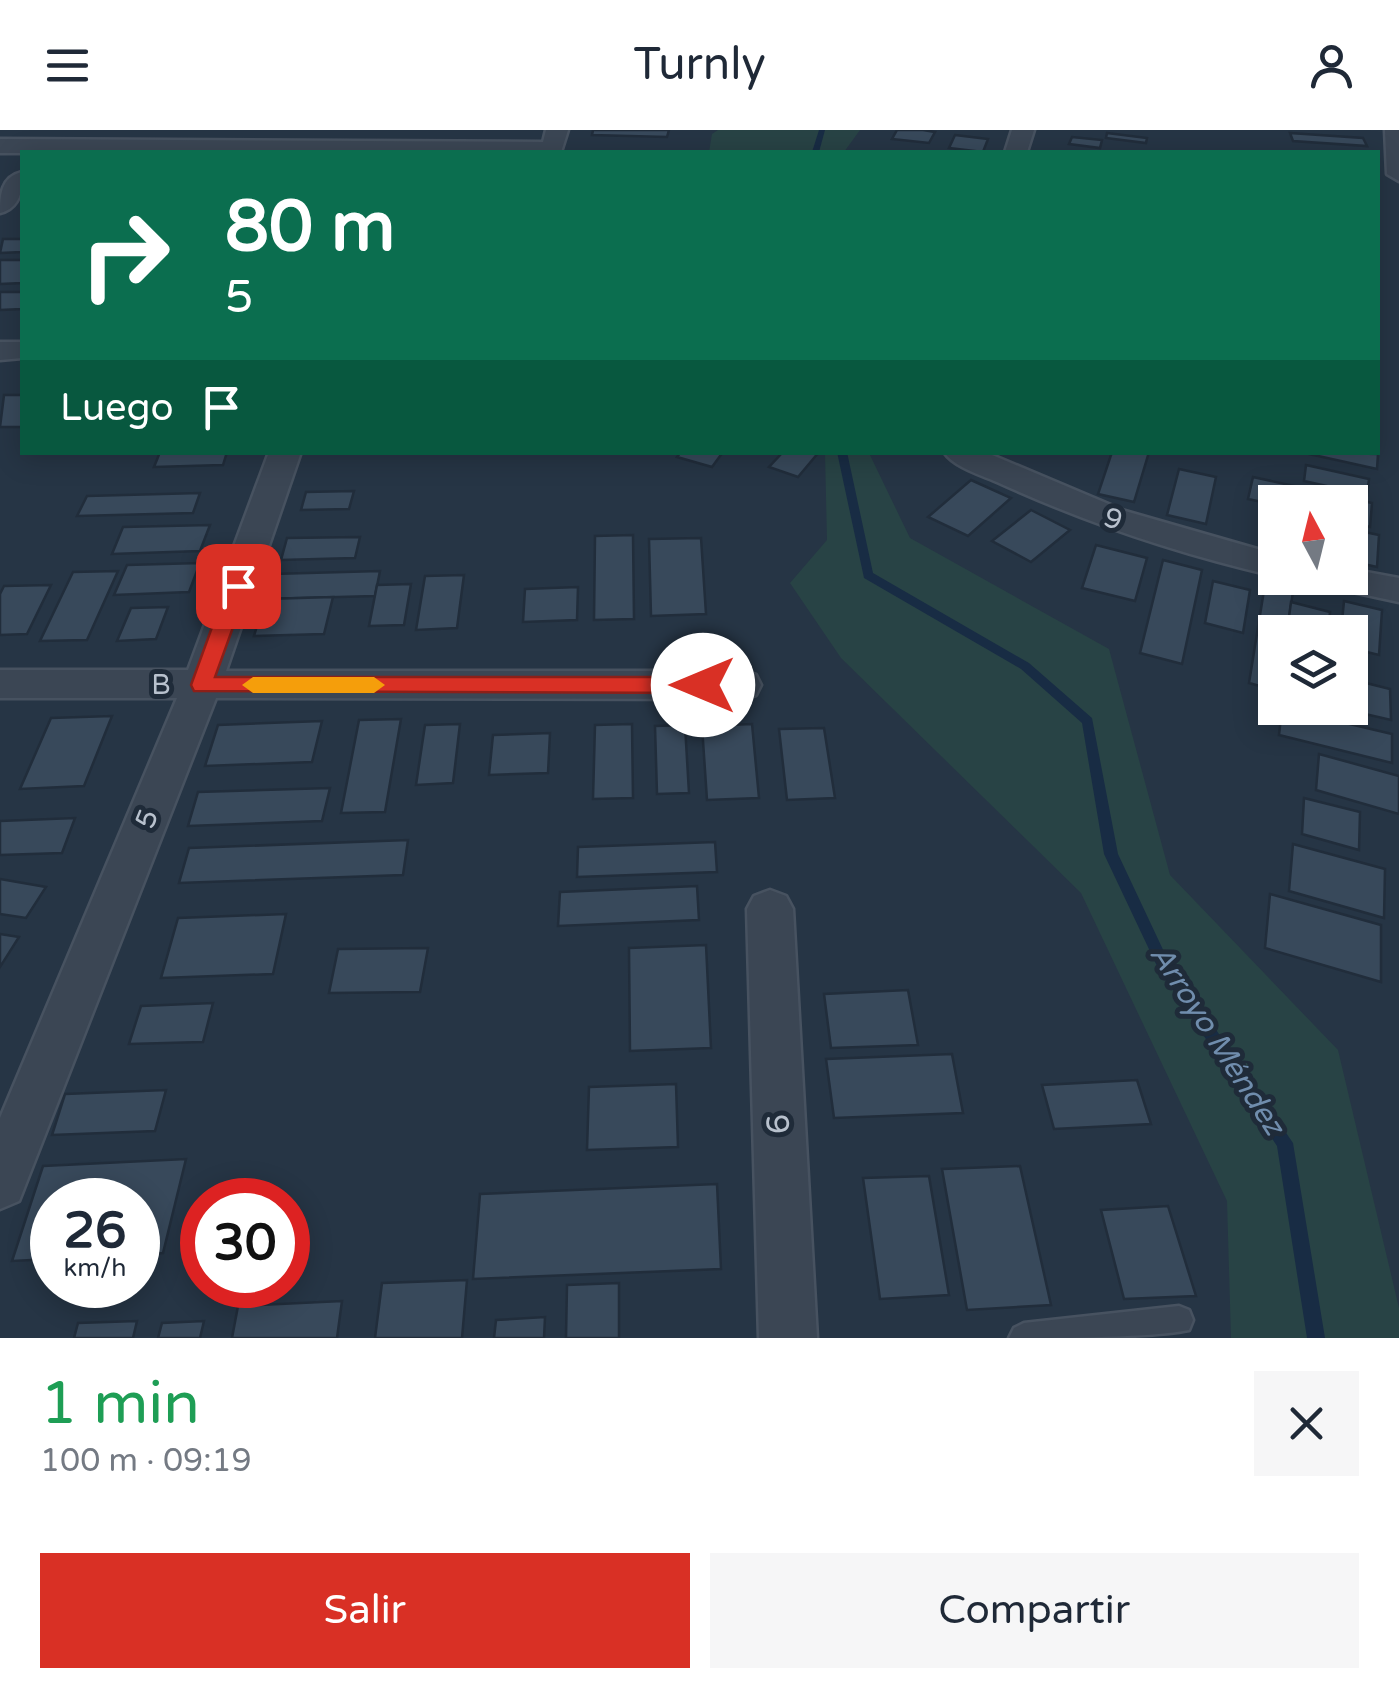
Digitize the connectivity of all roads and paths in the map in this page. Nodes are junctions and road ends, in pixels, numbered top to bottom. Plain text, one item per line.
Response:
1 (1396, 130) edge
2 (554, 140) edge
3 (53, 143) edge
4 (0, 146) edge
5 (404, 150) edge
6 (1399, 174) edge
7 (20, 182) edge
8 (0, 206) edge
9 (285, 455) edge
10 (965, 455) edge
11 (1258, 561) edge
12 (1368, 584) edge
13 (1399, 590) edge
14 (0, 684) edge
15 (202, 685) junction
16 (742, 685) dead end
17 (770, 910) dead end
18 (0, 1182) edge
19 (1178, 1320) dead end
20 (788, 1338) edge
21 (1024, 1338) edge

1 - 6 street
2 - 5 street
3 - 4 street
3 - 5 street
7 - 8 street
9 - 15 street, 5
10 - 11 street, 9
12 - 13 street
14 - 15 street, B
15 - 16 street, B
15 - 18 street, 5
17 - 20 street, 6
19 - 21 lane

